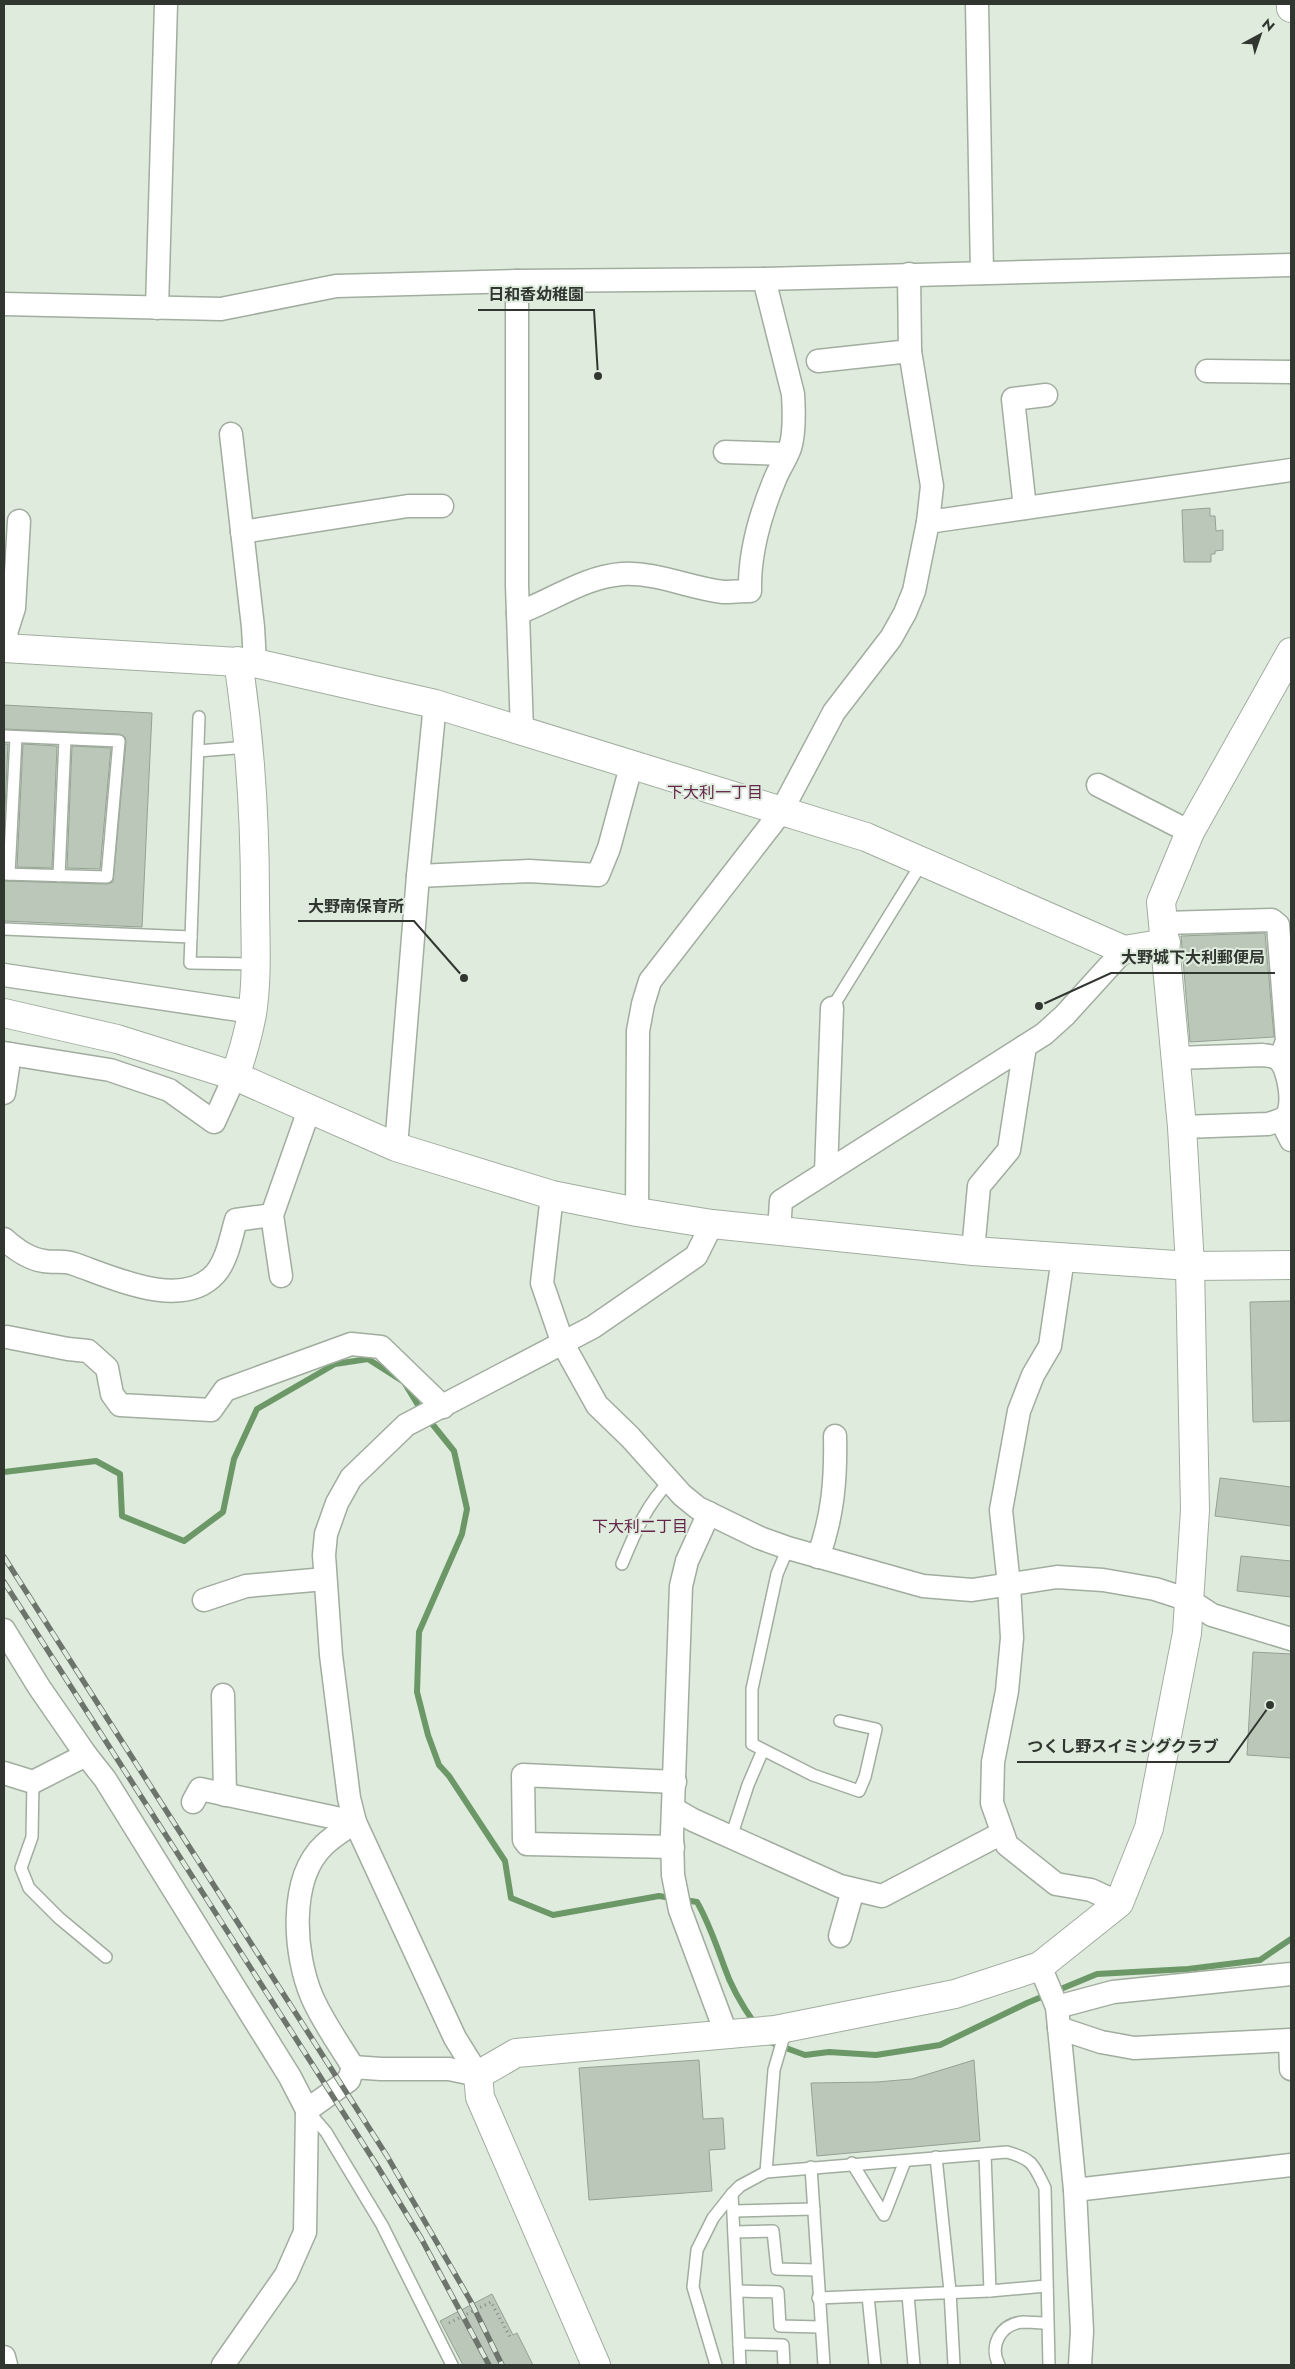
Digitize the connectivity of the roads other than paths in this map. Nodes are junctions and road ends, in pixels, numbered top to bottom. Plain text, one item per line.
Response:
1 (166, 4) edge
2 (977, 4) edge
3 (1291, 4) edge
4 (1291, 8) edge
5 (1291, 266) edge
6 (982, 273) junction
7 (909, 274) junction
8 (764, 279) junction
9 (517, 281) junction
10 (4, 304) edge
11 (157, 308) junction
12 (910, 351) junction
13 (818, 361) dead end
14 (1208, 371) dead end
15 (1291, 372) edge
16 (1046, 394) dead end
17 (231, 434) dead end
18 (725, 452) dead end
19 (786, 454) junction
20 (1291, 470) edge
21 (442, 506) dead end
22 (1025, 508) junction
23 (19, 521) dead end
24 (928, 522) junction
25 (242, 532) junction
26 (518, 612) junction
27 (4, 648) edge
28 (1291, 652) edge
29 (246, 662) junction
30 (435, 704) junction
31 (199, 717) dead end
32 (522, 731) junction
33 (4, 736) edge
34 (16, 737) junction
35 (65, 739) junction
36 (249, 747) junction
37 (198, 751) junction
38 (632, 763) junction
39 (1098, 785) dead end
40 (781, 812) junction
41 (1190, 832) junction
42 (923, 861) junction
43 (6, 874) edge
44 (59, 876) junction
45 (418, 876) junction
46 (4, 929) edge
47 (1164, 933) junction
48 (191, 937) junction
49 (1124, 950) junction
50 (255, 964) junction
51 (4, 975) edge
52 (832, 1008) joint
53 (4, 1012) edge
54 (252, 1012) junction
55 (1025, 1046) junction
56 (7, 1053) edge
57 (1176, 1058) junction
58 (1280, 1060) junction
59 (235, 1076) junction
60 (4, 1093) edge
61 (308, 1110) junction
62 (1281, 1120) junction
63 (1182, 1127) junction
64 (1291, 1140) edge
65 (396, 1147) junction
66 (826, 1172) junction
67 (552, 1195) junction
68 (637, 1212) junction
69 (272, 1216) junction
70 (712, 1224) junction
71 (779, 1231) junction
72 (4, 1239) edge
73 (973, 1251) junction
74 (1063, 1258) junction
75 (1291, 1265) edge
76 (1190, 1266) junction
77 (281, 1276) dead end
78 (7, 1337) dead end
79 (562, 1344) junction
80 (443, 1407) junction
81 (835, 1436) dead end
82 (670, 1481) junction
83 (709, 1513) junction
84 (788, 1548) junction
85 (818, 1557) junction
86 (622, 1564) dead end
87 (325, 1579) junction
88 (1009, 1585) junction
89 (204, 1600) dead end
90 (1189, 1600) junction
91 (4, 1630) edge
92 (1291, 1639) edge
93 (223, 1695) dead end
94 (840, 1721) dead end
95 (763, 1750) junction
96 (86, 1755) junction
97 (4, 1773) edge
98 (33, 1782) junction
99 (675, 1782) junction
100 (225, 1796) junction
101 (193, 1802) dead end
102 (674, 1809) junction
103 (355, 1822) junction
104 (1002, 1833) junction
105 (731, 1837) junction
106 (673, 1847) junction
107 (853, 1890) junction
108 (1119, 1904) junction
109 (840, 1936) dead end
110 (106, 1957) dead end
111 (1040, 1966) junction
112 (1291, 1974) edge
113 (1058, 2018) junction
114 (781, 2028) junction
115 (731, 2032) junction
116 (353, 2067) junction
117 (1291, 2069) edge
118 (478, 2075) junction
119 (307, 2110) junction
120 (985, 2154) junction
121 (936, 2157) junction
122 (905, 2161) junction
123 (852, 2163) junction
124 (1291, 2165) edge
125 (810, 2167) junction
126 (766, 2172) junction
127 (1075, 2190) junction
128 (732, 2194) junction
129 (814, 2209) junction
130 (734, 2212) junction
131 (734, 2232) junction
132 (817, 2270) junction
133 (1046, 2286) junction
134 (737, 2291) junction
135 (950, 2291) junction
136 (990, 2291) junction
137 (908, 2294) junction
138 (868, 2296) junction
139 (818, 2298) junction
140 (1047, 2323) junction
141 (820, 2327) junction
142 (739, 2344) junction
143 (4, 2357) edge
144 (6, 2365) edge
145 (223, 2365) edge
146 (452, 2365) edge
147 (596, 2365) edge
148 (716, 2365) edge
149 (740, 2365) edge
150 (784, 2365) edge
151 (824, 2365) edge
152 (875, 2365) edge
153 (914, 2365) edge
154 (954, 2365) edge
155 (999, 2365) edge
156 (1049, 2365) edge
157 (1080, 2365) edge

1 - 11 street
2 - 6 street
3 - 4 street
5 - 6 street
6 - 7 street
7 - 8 street
7 - 12 street
8 - 9 street
8 - 19 street
9 - 11 street
9 - 26 street
10 - 11 street
12 - 13 street
12 - 24 street
14 - 15 street
16 - 22 street
17 - 25 street
18 - 19 street
19 - 26 street
20 - 22 street
21 - 25 street
22 - 24 street
23 - 27 street
24 - 40 street
25 - 29 street
26 - 32 street
27 - 29 street
28 - 41 street
29 - 30 street
29 - 36 street
30 - 32 street
30 - 45 street
31 - 37 lane
32 - 38 street
33 - 34 lane
34 - 35 lane
34 - 43 lane
35 - 44 lane
35 - 44 lane
36 - 37 lane
36 - 50 street
37 - 48 lane
38 - 40 street
38 - 45 street
39 - 41 street
40 - 42 street
40 - 68 street
41 - 47 street
42 - 49 street
42 - 52 lane
43 - 44 lane
45 - 65 street
46 - 48 lane
47 - 49 street
47 - 57 street
47 - 58 street
48 - 50 lane
49 - 55 street
50 - 54 street
51 - 54 street
52 - 66 street
53 - 59 street
54 - 59 street
55 - 66 street
55 - 73 street
56 - 59 street
56 - 60 street
57 - 58 street
57 - 63 street
58 - 62 street
59 - 61 street
61 - 65 street
61 - 69 street
62 - 63 street
62 - 64 street
63 - 76 street
65 - 67 street
66 - 71 street
67 - 68 street
67 - 79 street
68 - 70 street
69 - 72 street
69 - 77 street
70 - 71 street
70 - 79 street
71 - 73 street
73 - 74 street
74 - 76 street
74 - 88 street
75 - 76 street
76 - 90 street
78 - 80 street
79 - 80 street
79 - 82 street
80 - 87 street
81 - 85 street
82 - 83 street
82 - 86 lane
83 - 84 street
83 - 99 street
84 - 85 street
84 - 95 lane
85 - 88 street
87 - 89 street
87 - 103 street
88 - 90 street
88 - 104 street
90 - 92 street
90 - 108 street
91 - 96 street
93 - 100 street
94 - 95 lane
95 - 105 lane
96 - 98 street
96 - 119 street
97 - 98 street
98 - 110 lane
99 - 102 street
99 - 106 street
100 - 101 street
100 - 103 street
102 - 105 street
102 - 106 street
103 - 116 street
103 - 118 street
104 - 107 street
104 - 108 street
105 - 107 street
106 - 115 street
107 - 109 street
108 - 111 street
111 - 113 street
111 - 114 street
112 - 113 street
113 - 117 street
113 - 127 street
114 - 115 street
114 - 126 lane
115 - 118 street
116 - 118 street
116 - 119 street
118 - 147 street
119 - 145 street
119 - 146 lane
120 - 121 lane
120 - 133 lane
120 - 136 lane
121 - 122 lane
121 - 135 lane
122 - 123 lane
122 - 123 lane
123 - 125 lane
124 - 127 street
125 - 126 lane
125 - 129 lane
126 - 128 lane
127 - 157 street
128 - 130 lane
128 - 148 lane
129 - 130 lane
129 - 132 lane
130 - 131 lane
131 - 132 lane
131 - 134 lane
132 - 139 lane
133 - 136 lane
133 - 140 lane
134 - 141 lane
134 - 142 lane
135 - 136 lane
135 - 137 lane
135 - 154 lane
137 - 138 lane
137 - 153 lane
138 - 139 lane
138 - 152 lane
139 - 141 lane
140 - 155 lane
140 - 156 lane
141 - 151 lane
142 - 149 lane
142 - 150 lane
143 - 144 street

